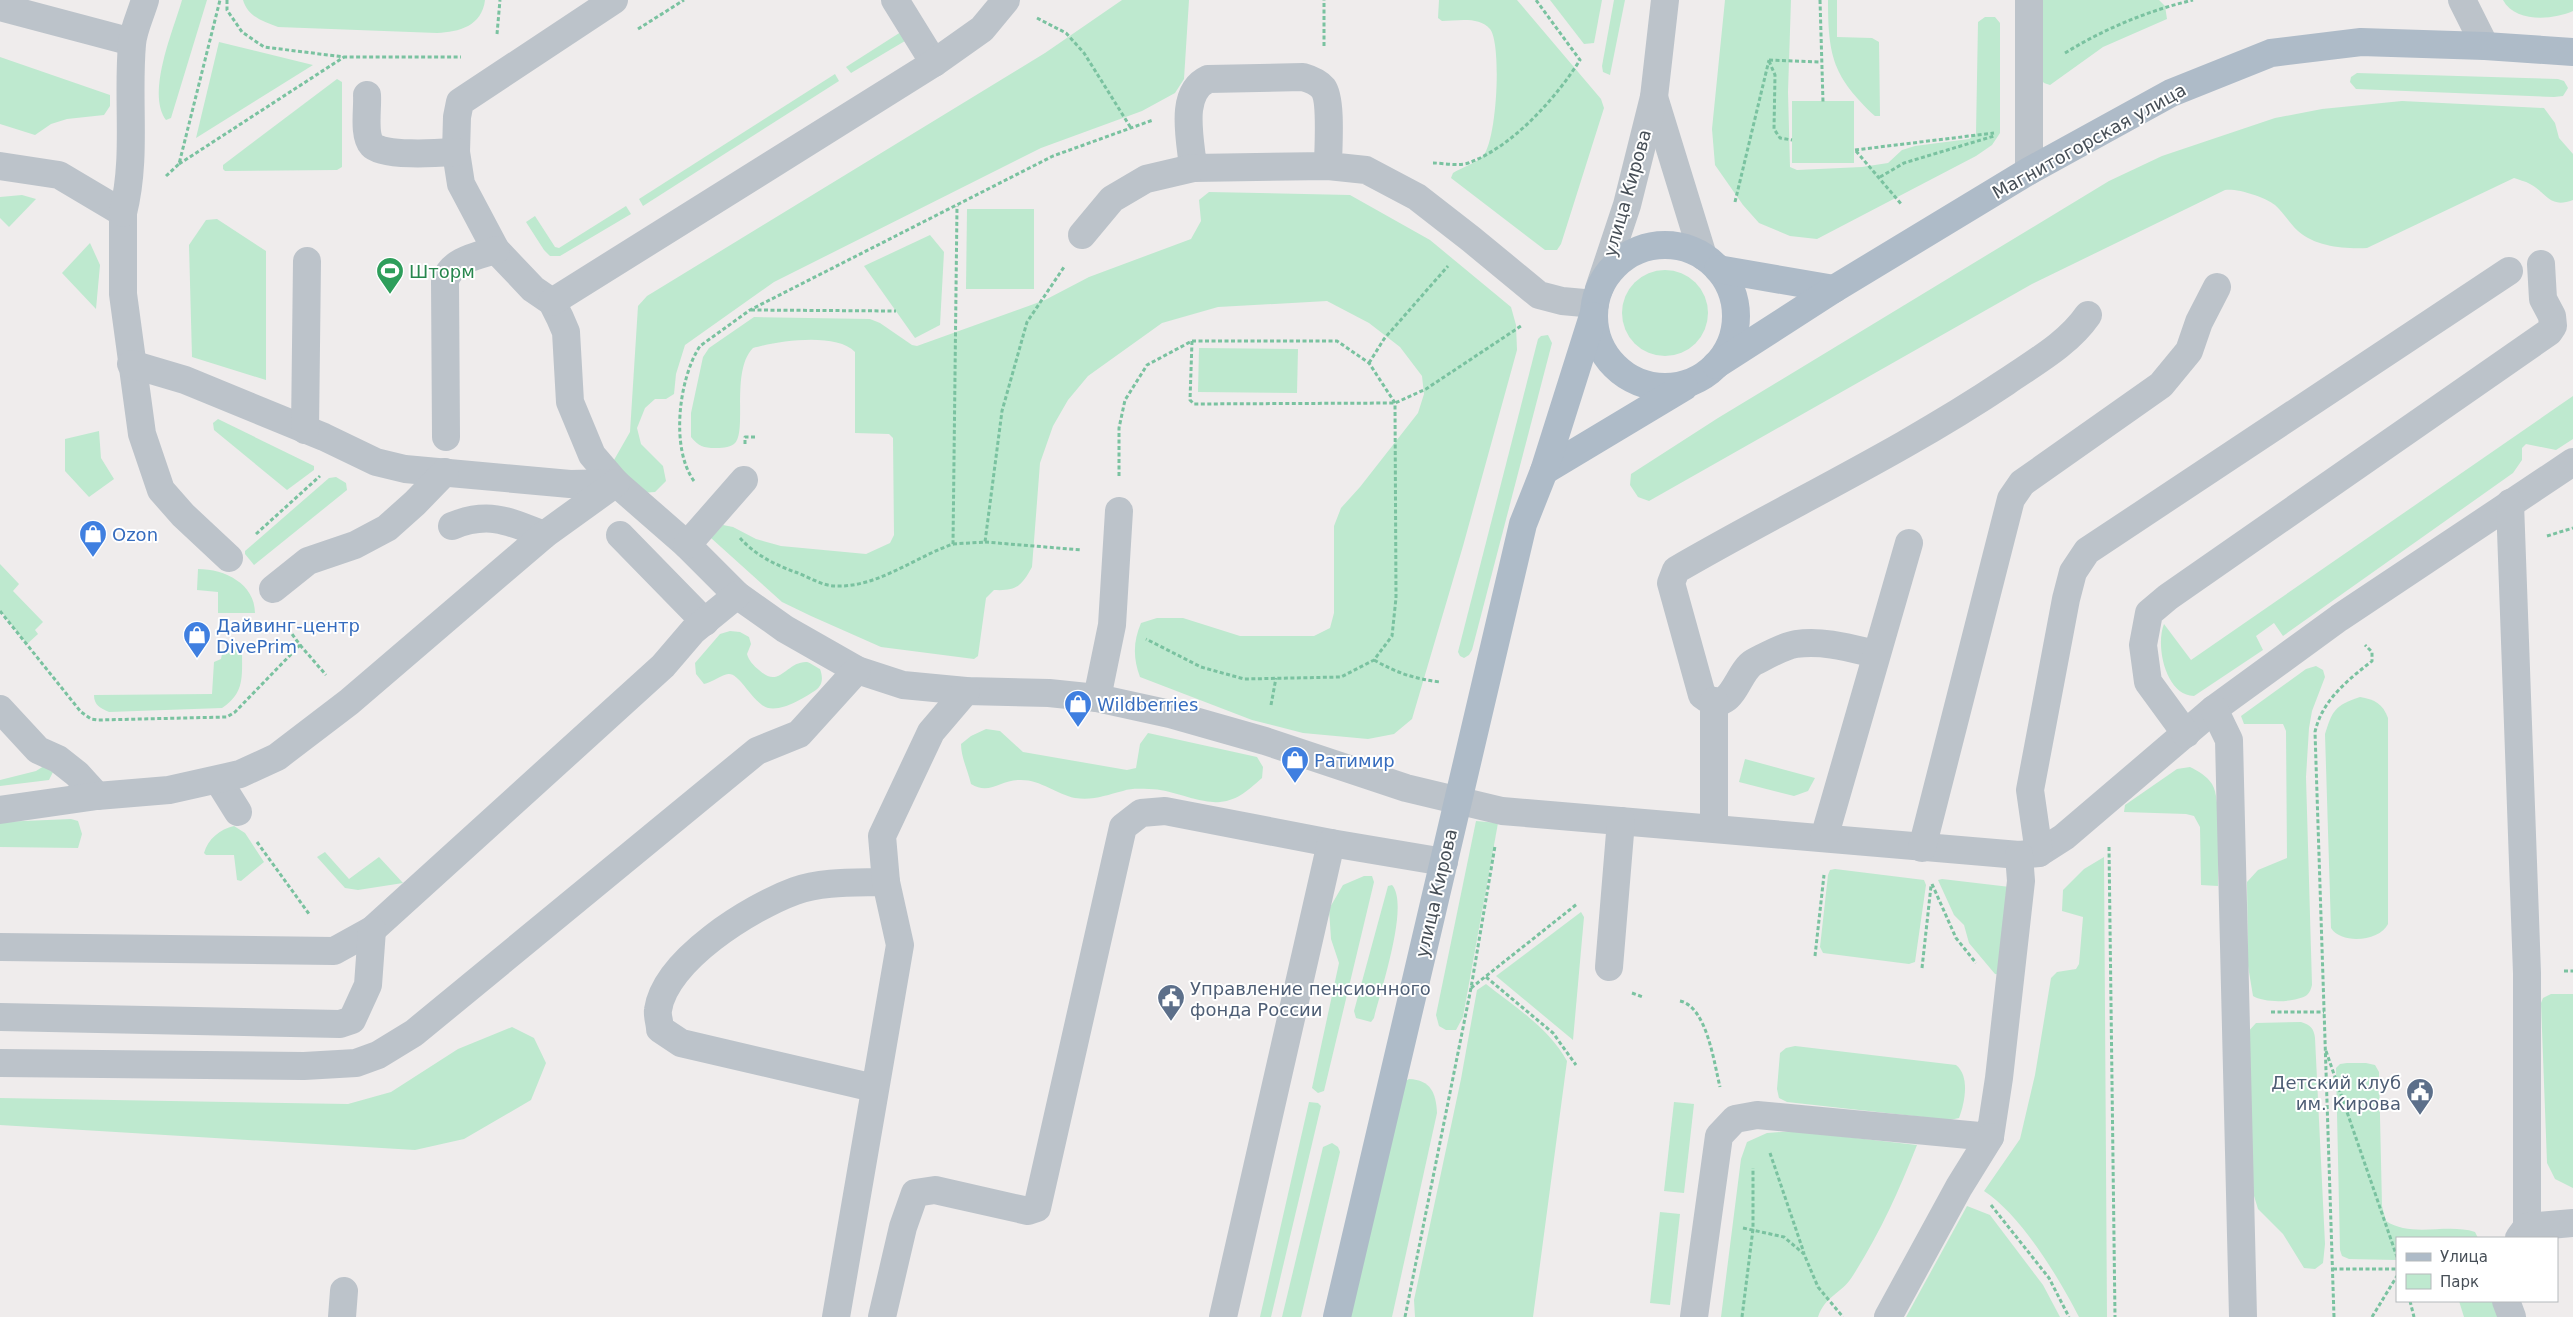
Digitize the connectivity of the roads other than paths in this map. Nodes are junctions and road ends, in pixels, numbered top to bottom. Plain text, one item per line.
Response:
1 (145, 0) edge
2 (614, 0) edge
3 (895, 0) edge
4 (1665, 0) edge
5 (2029, 0) edge
6 (2462, 0) edge
7 (1003, 5) edge
8 (0, 7) edge
9 (132, 42) junction
10 (2485, 46) junction
11 (2573, 52) edge
12 (934, 63) junction
13 (368, 95) dead end
14 (1654, 97) junction
15 (456, 152) junction
16 (0, 166) edge
17 (1328, 166) junction
18 (1193, 168) junction
19 (2029, 171) junction
20 (125, 202) junction
21 (1082, 235) road end
22 (496, 250) junction
23 (307, 261) dead end
24 (1710, 262) junction
25 (2541, 264) dead end
26 (2509, 271) dead end
27 (2217, 287) dead end
28 (1834, 289) junction
29 (552, 302) junction
30 (1595, 303) junction
31 (2088, 315) dead end
32 (131, 364) junction
33 (1707, 372) junction
34 (305, 430) junction
35 (446, 437) dead end
36 (2573, 462) edge
37 (445, 472) junction
38 (1544, 472) junction
39 (744, 480) dead end
40 (616, 483) junction
41 (2510, 504) junction
42 (1119, 511) road end
43 (452, 526) dead end
44 (544, 535) junction
45 (620, 536) dead end
46 (1909, 543) dead end
47 (687, 545) junction
48 (229, 558) road end
49 (273, 589) dead end
50 (737, 595) junction
51 (705, 622) junction
52 (1875, 654) junction
53 (857, 670) junction
54 (966, 691) junction
55 (1097, 698) junction
56 (1714, 701) junction
57 (0, 709) edge
58 (2214, 709) junction
59 (2186, 734) junction
60 (218, 780) junction
61 (97, 796) junction
62 (1457, 802) junction
63 (0, 810) edge
64 (238, 812) dead end
65 (1621, 821) junction
66 (1714, 828) junction
67 (1824, 838) junction
68 (1331, 843) junction
69 (1922, 848) junction
70 (2029, 854) junction
71 (1444, 862) junction
72 (886, 882) junction
73 (372, 930) junction
74 (0, 947) edge
75 (1609, 967) dead end
76 (0, 1017) edge
77 (0, 1063) edge
78 (874, 1088) junction
79 (1990, 1137) junction
80 (2573, 1223) edge
81 (2523, 1233) edge
82 (2506, 1302) edge
83 (836, 1317) edge
84 (882, 1317) edge
85 (1223, 1317) edge
86 (1337, 1317) edge
87 (1694, 1317) edge
88 (1888, 1317) edge
89 (2243, 1317) edge
90 (2512, 1317) edge

1 - 9 street
2 - 15 street
3 - 12 street
4 - 14 street, улица Кирова
5 - 19 street
6 - 10 street
7 - 12 street
8 - 9 street
9 - 20 street
10 - 11 main road, Магнитогорская улица
10 - 19 main road, Магнитогорская улица
12 - 29 street
13 - 15 street
14 - 24 street, улица Кирова
14 - 30 street, улица Кирова
15 - 22 street
16 - 20 street
17 - 18 street
17 - 18 street
17 - 30 street
18 - 21 street
19 - 28 main road, Магнитогорская улица
20 - 32 street
22 - 29 street
22 - 35 street
23 - 34 street
24 - 28 main road
24 - 30 main road
24 - 33 main road
25 - 59 street
26 - 70 street
27 - 69 street
28 - 33 main road, Магнитогорская улица
29 - 40 street
30 - 33 main road
30 - 38 main road, улица Кирова
31 - 56 street
32 - 34 street
32 - 48 street
33 - 38 main road
34 - 37 street
36 - 41 street
37 - 40 street
37 - 49 street
38 - 62 main road, улица Кирова
39 - 47 street
40 - 44 street
40 - 47 street
41 - 58 street
41 - 81 street
42 - 55 street
43 - 44 street
44 - 60 street
45 - 51 street
46 - 52 street
47 - 50 street
50 - 51 street
50 - 53 street
51 - 73 street
52 - 56 street
52 - 67 street
53 - 54 street
53 - 77 street
54 - 55 street
54 - 72 street
55 - 62 street
56 - 66 street
57 - 61 street
58 - 59 street
58 - 89 street
59 - 70 street
60 - 61 street
60 - 64 street
61 - 63 street
62 - 65 street
62 - 71 main road, улица Кирова
65 - 66 street
65 - 75 street
66 - 67 street
67 - 69 street
68 - 71 street
68 - 84 street
68 - 85 street
69 - 70 street
70 - 79 street
71 - 86 main road, улица Кирова
72 - 78 street
72 - 78 street
73 - 74 street
73 - 76 street
78 - 83 street
79 - 87 street
79 - 88 street
80 - 81 street
82 - 90 street

